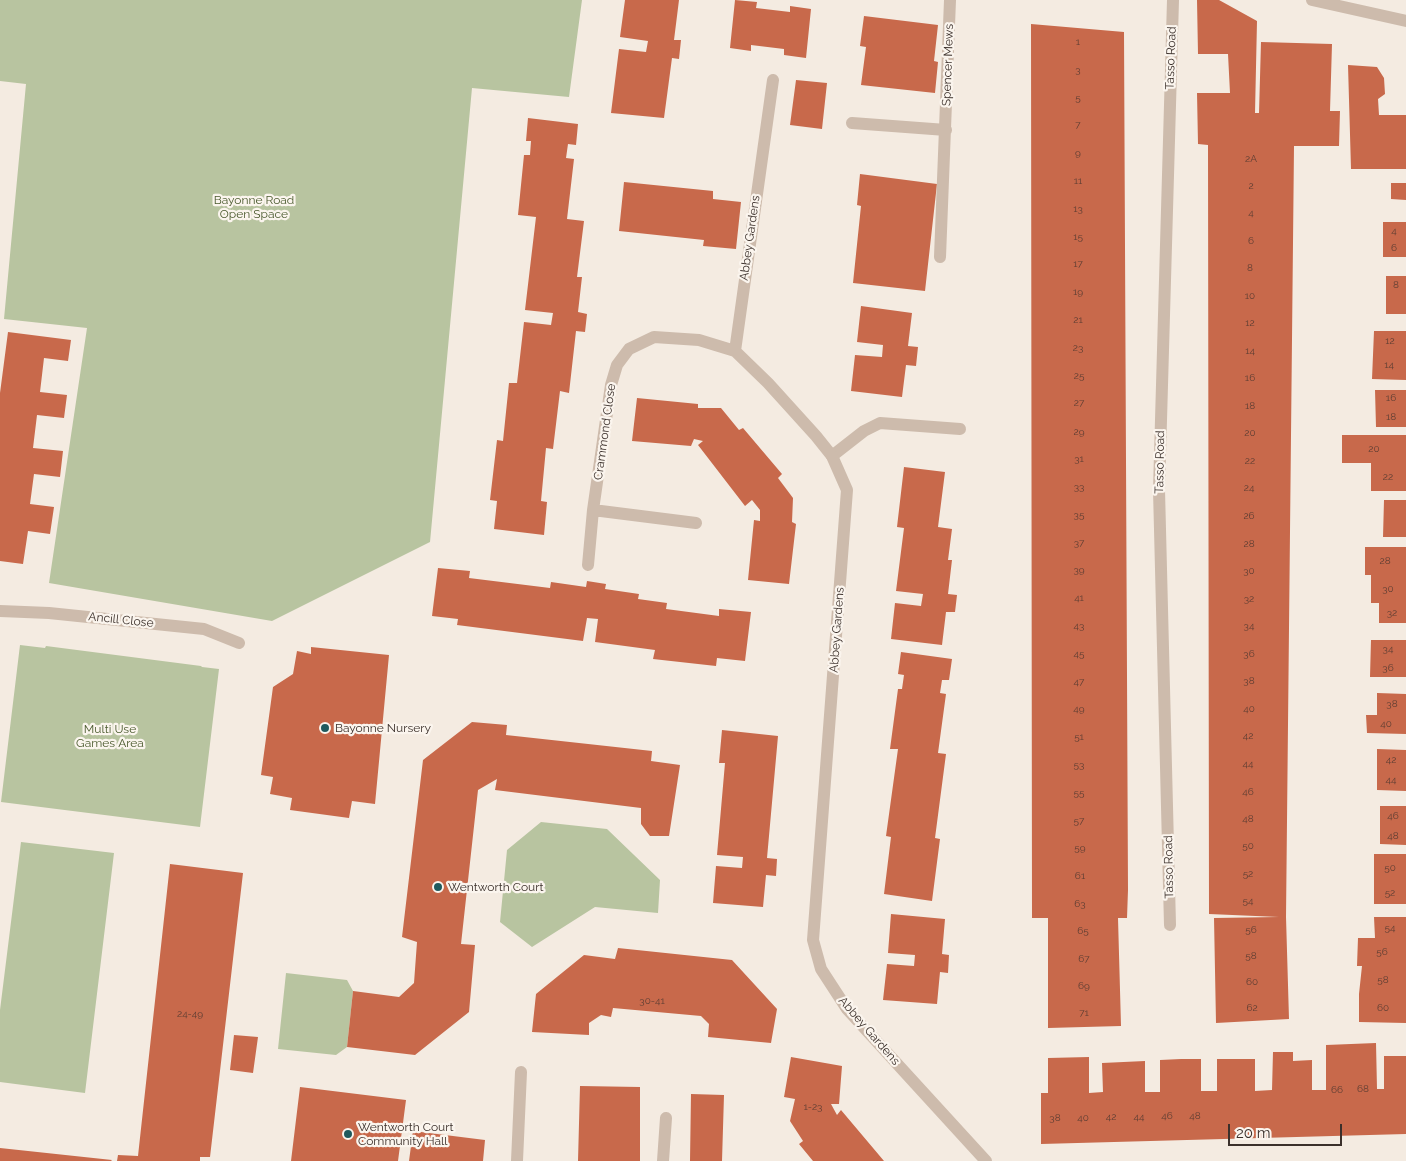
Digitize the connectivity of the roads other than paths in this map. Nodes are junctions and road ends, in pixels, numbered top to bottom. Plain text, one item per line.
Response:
1 (950, 0) edge
2 (1173, 0) edge
3 (1312, 0) edge
4 (1406, 21) edge
5 (773, 80) dead end
6 (852, 123) dead end
7 (946, 130) junction
8 (940, 257) dead end
9 (735, 351) junction
10 (960, 429) dead end
11 (832, 456) junction
12 (594, 510) junction
13 (696, 523) dead end
14 (588, 565) dead end
15 (0, 611) edge
16 (239, 643) dead end
17 (1170, 925) dead end
18 (521, 1072) dead end
19 (666, 1118) dead end
20 (517, 1161) edge
21 (663, 1161) edge
22 (986, 1161) edge

1 - 7 street, Spencer Mews
2 - 17 street, Tasso Road
3 - 4 street
5 - 9 street, Abbey Gardens
6 - 7 street
7 - 8 street, Spencer Mews
9 - 11 street, Abbey Gardens
9 - 12 street, Crammond Close
10 - 11 street
11 - 22 street, Abbey Gardens
12 - 13 street
12 - 14 street, Crammond Close
15 - 16 street, Ancill Close
18 - 20 street
19 - 21 street

